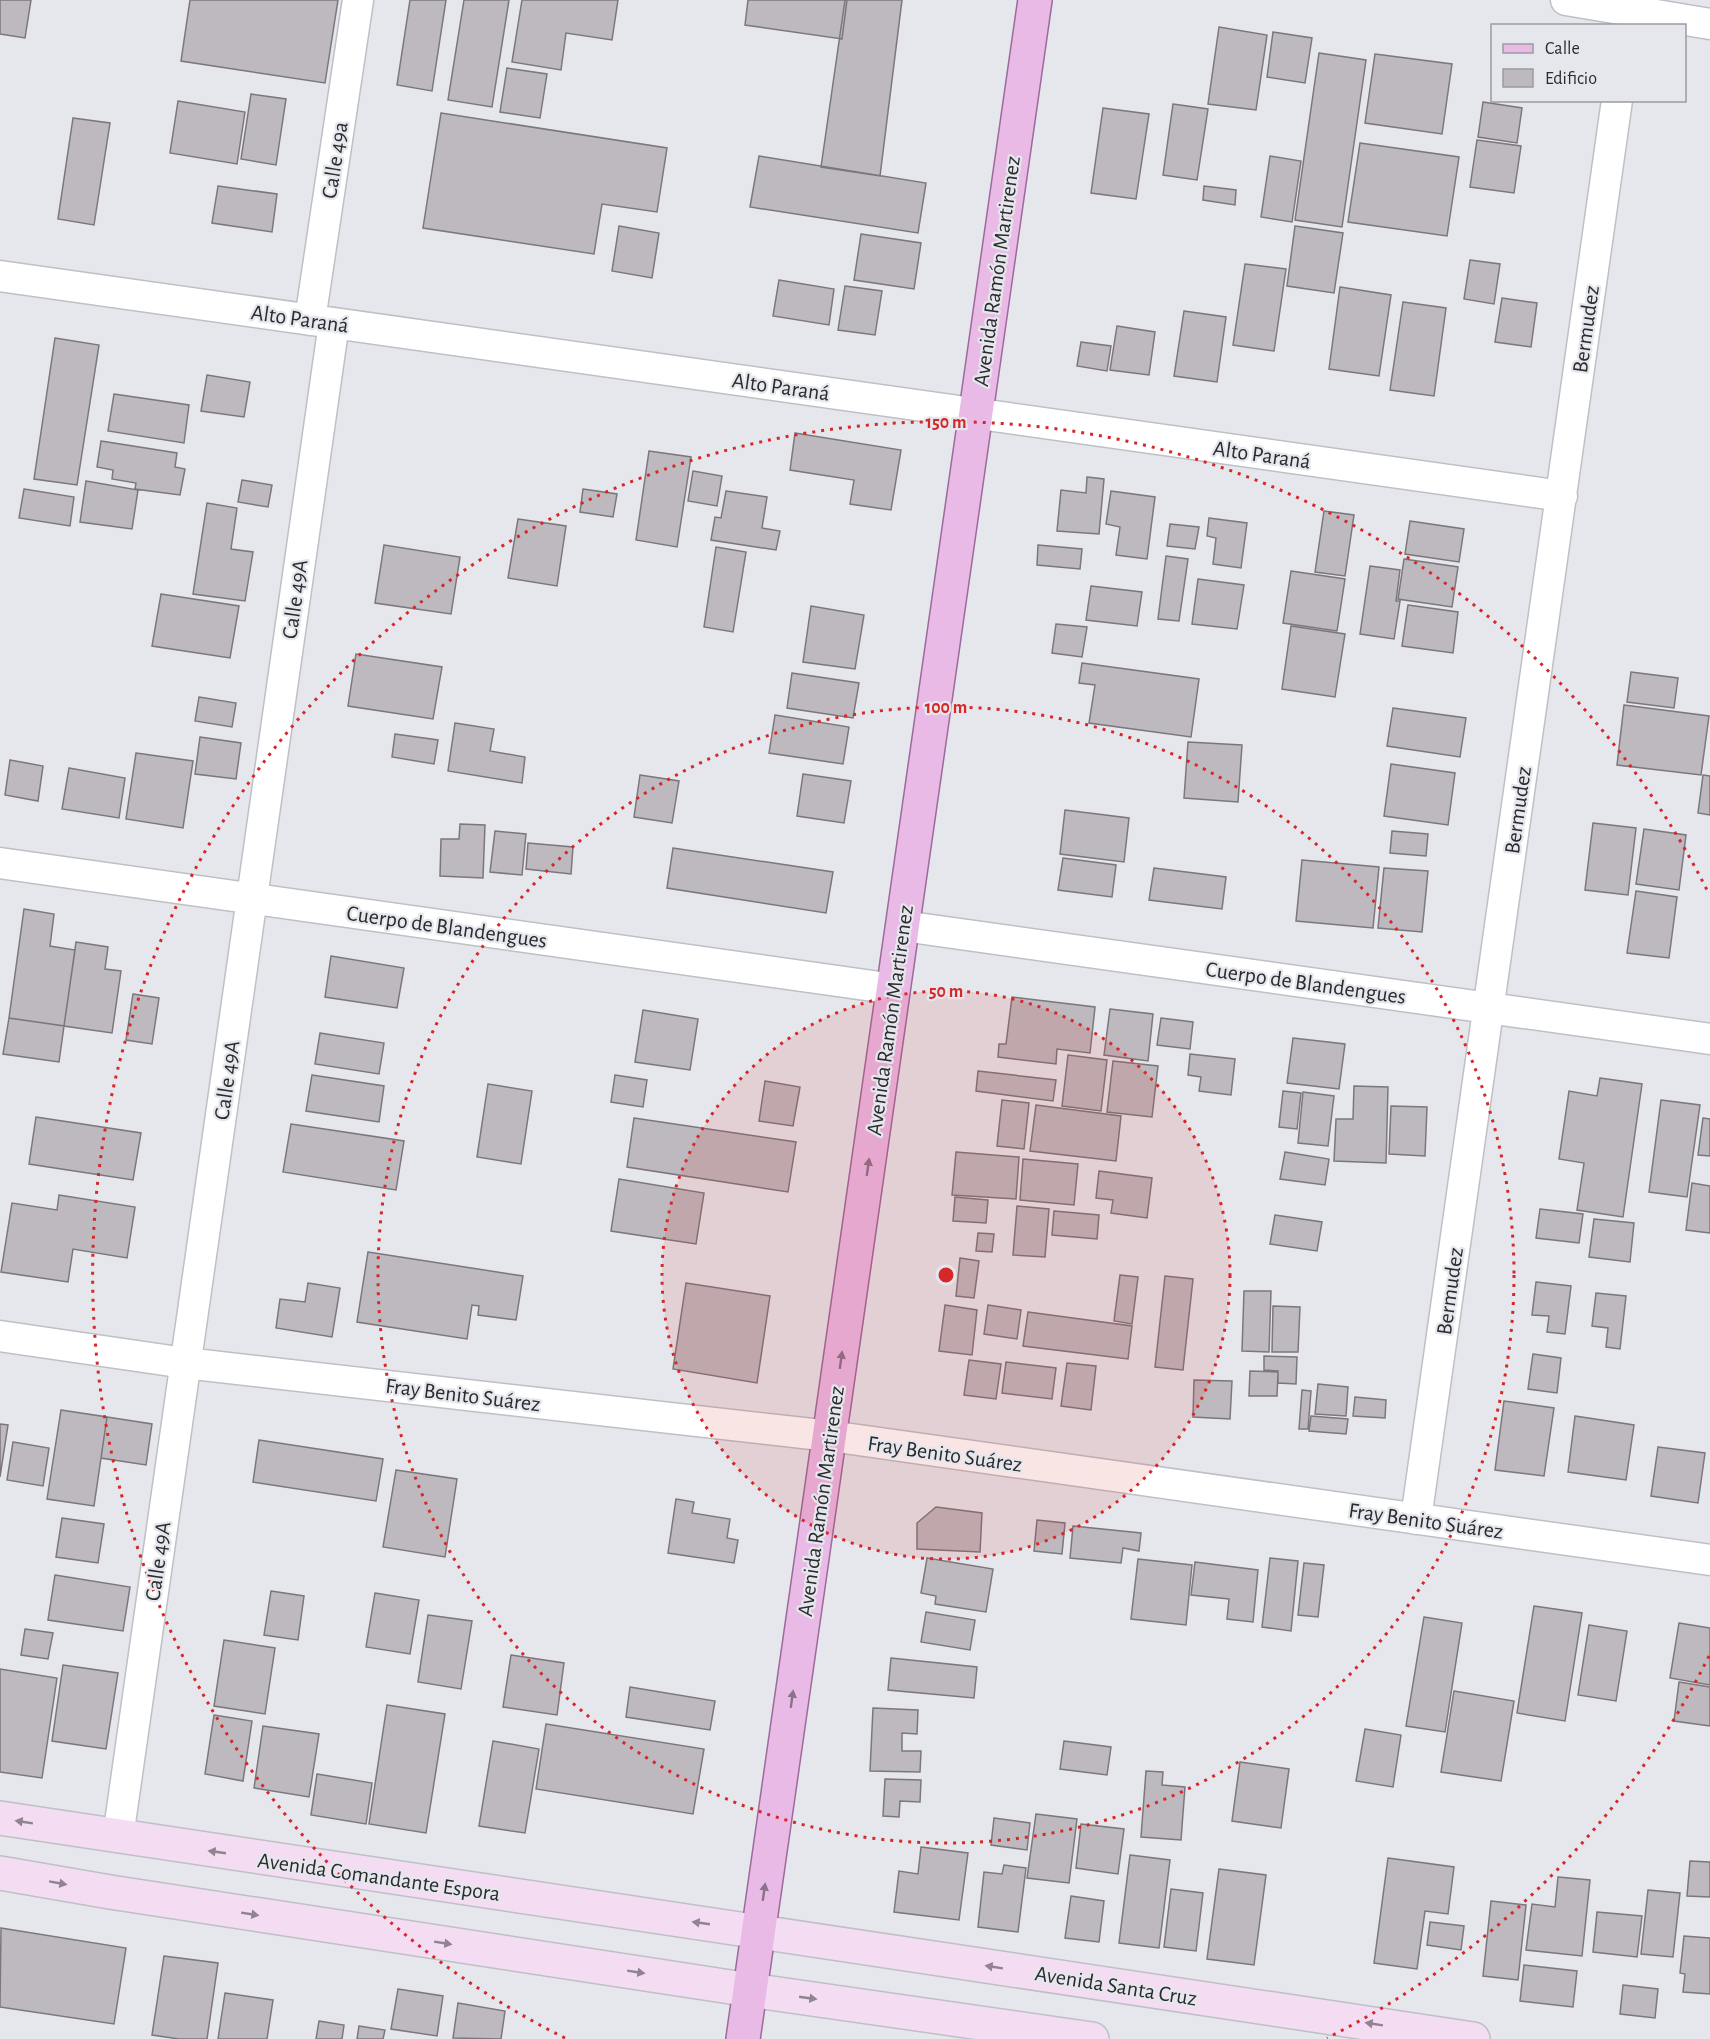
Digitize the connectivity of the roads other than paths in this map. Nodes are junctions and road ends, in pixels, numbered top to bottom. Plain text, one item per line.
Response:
1 (358, 0) edge
2 (1035, 0) edge
3 (1566, 0) edge
4 (1630, 18) edge
5 (1710, 24) edge
6 (1617, 102) edge
7 (0, 276) edge
8 (322, 321) junction
9 (976, 414) junction
10 (1562, 496) junction
11 (0, 863) edge
12 (251, 899) junction
13 (903, 926) junction
14 (894, 989) junction
15 (1489, 1008) junction
16 (1710, 1039) edge
17 (0, 1336) edge
18 (185, 1363) junction
19 (830, 1436) junction
20 (1416, 1519) junction
21 (1710, 1560) edge
22 (0, 1818) edge
23 (118, 1837) junction
24 (0, 1873) edge
25 (759, 1932) junction
26 (750, 1990) junction
27 (742, 2039) edge
28 (1092, 2039) edge
29 (1473, 2039) edge

1 - 8 street, Calle 49a
2 - 9 main road, Avenida Ramón Martirenez
3 - 4 street
4 - 5 street
6 - 10 street, Bermudez
7 - 8 street, Alto Paraná
8 - 9 street, Alto Paraná
8 - 12 street, Calle 49A
9 - 10 street, Alto Paraná
9 - 13 main road, Avenida Ramón Martirenez
10 - 15 street, Bermudez
11 - 12 street, Cuerpo de Blandengues
12 - 14 street, Cuerpo de Blandengues
12 - 18 street, Calle 49A
13 - 14 main road, Avenida Ramón Martirenez
13 - 15 street, Cuerpo de Blandengues
19 -> 14 main road, Avenida Ramón Martirenez
15 - 16 street, Cuerpo de Blandengues
15 - 20 street, Bermudez
17 - 18 street, Fray Benito Suárez
18 - 19 street, Fray Benito Suárez
18 - 23 street, Calle 49A
19 - 20 street, Fray Benito Suárez
25 -> 19 main road, Avenida Ramón Martirenez
20 - 21 street, Fray Benito Suárez
23 -> 22 main road, Avenida Comandante Espora
25 -> 23 main road, Avenida Comandante Espora
24 -> 26 main road
25 - 26 main road, Avenida Ramón Martirenez
29 -> 25 main road, Avenida Santa Cruz
26 - 27 main road, Avenida Ramón Martirenez
26 -> 28 main road

